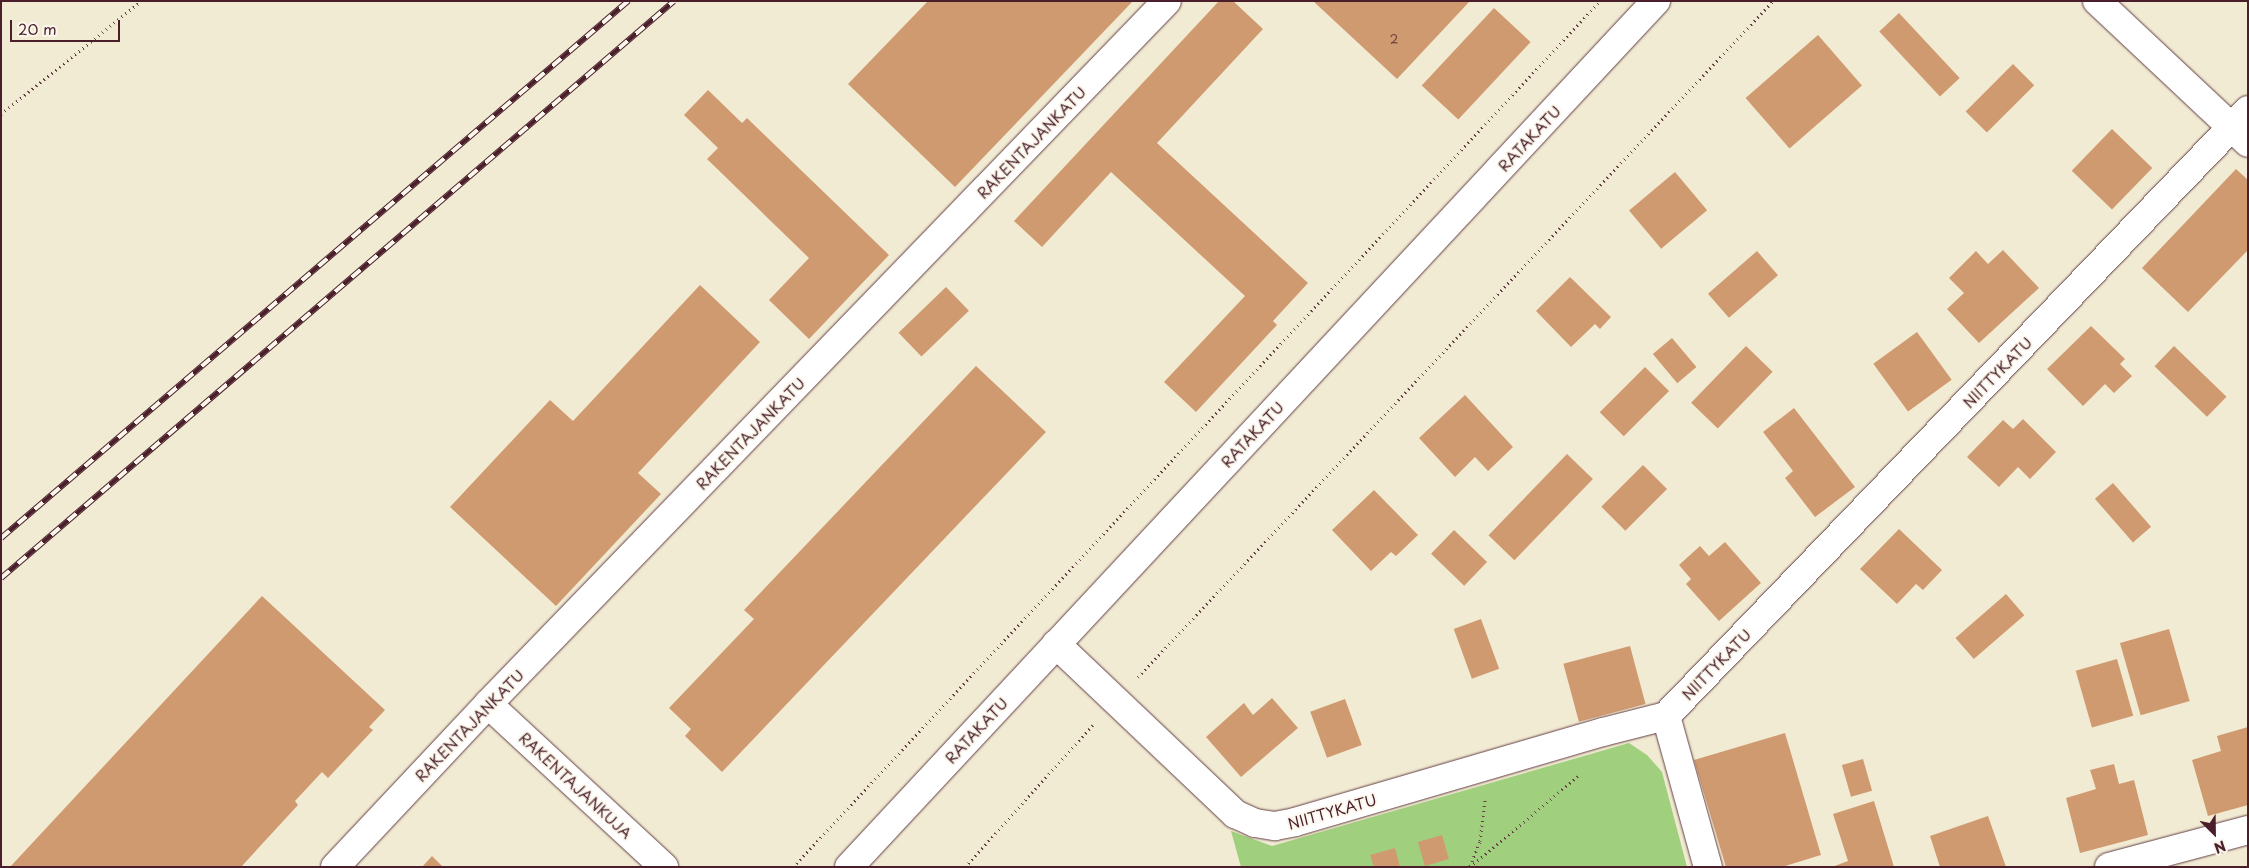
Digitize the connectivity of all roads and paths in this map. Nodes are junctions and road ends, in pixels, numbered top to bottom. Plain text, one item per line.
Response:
1 (140, 1) edge
2 (1167, 1) edge
3 (1600, 1) edge
4 (1656, 1) edge
5 (1773, 1) edge
6 (2097, 1) edge
7 (1, 114) edge
8 (2242, 127) edge
9 (1056, 644) junction
10 (1116, 700) junction
11 (488, 704) junction
12 (1666, 716) junction
13 (1486, 766) junction
14 (1584, 771) dead end
15 (2248, 830) edge
16 (335, 867) edge
17 (664, 867) edge
18 (793, 867) edge
19 (850, 867) edge
20 (965, 867) edge
21 (1470, 867) edge
22 (1708, 867) edge
23 (2109, 867) edge

1 - 7 path
2 - 11 street, RAKENTAJANKATU
3 - 18 path
4 - 9 street, RATAKATU
5 - 10 path
6 - 8 street
8 - 12 street, NIITTYKATU
9 - 10 street, NIITTYKATU
9 - 19 street, RATAKATU
10 - 13 street, NIITTYKATU
10 - 20 path
11 - 16 street, RAKENTAJANKATU
11 - 17 street, RAKENTAJANKUJA
12 - 13 street, NIITTYKATU
12 - 22 street
13 - 21 path
14 - 21 path
15 - 23 street

